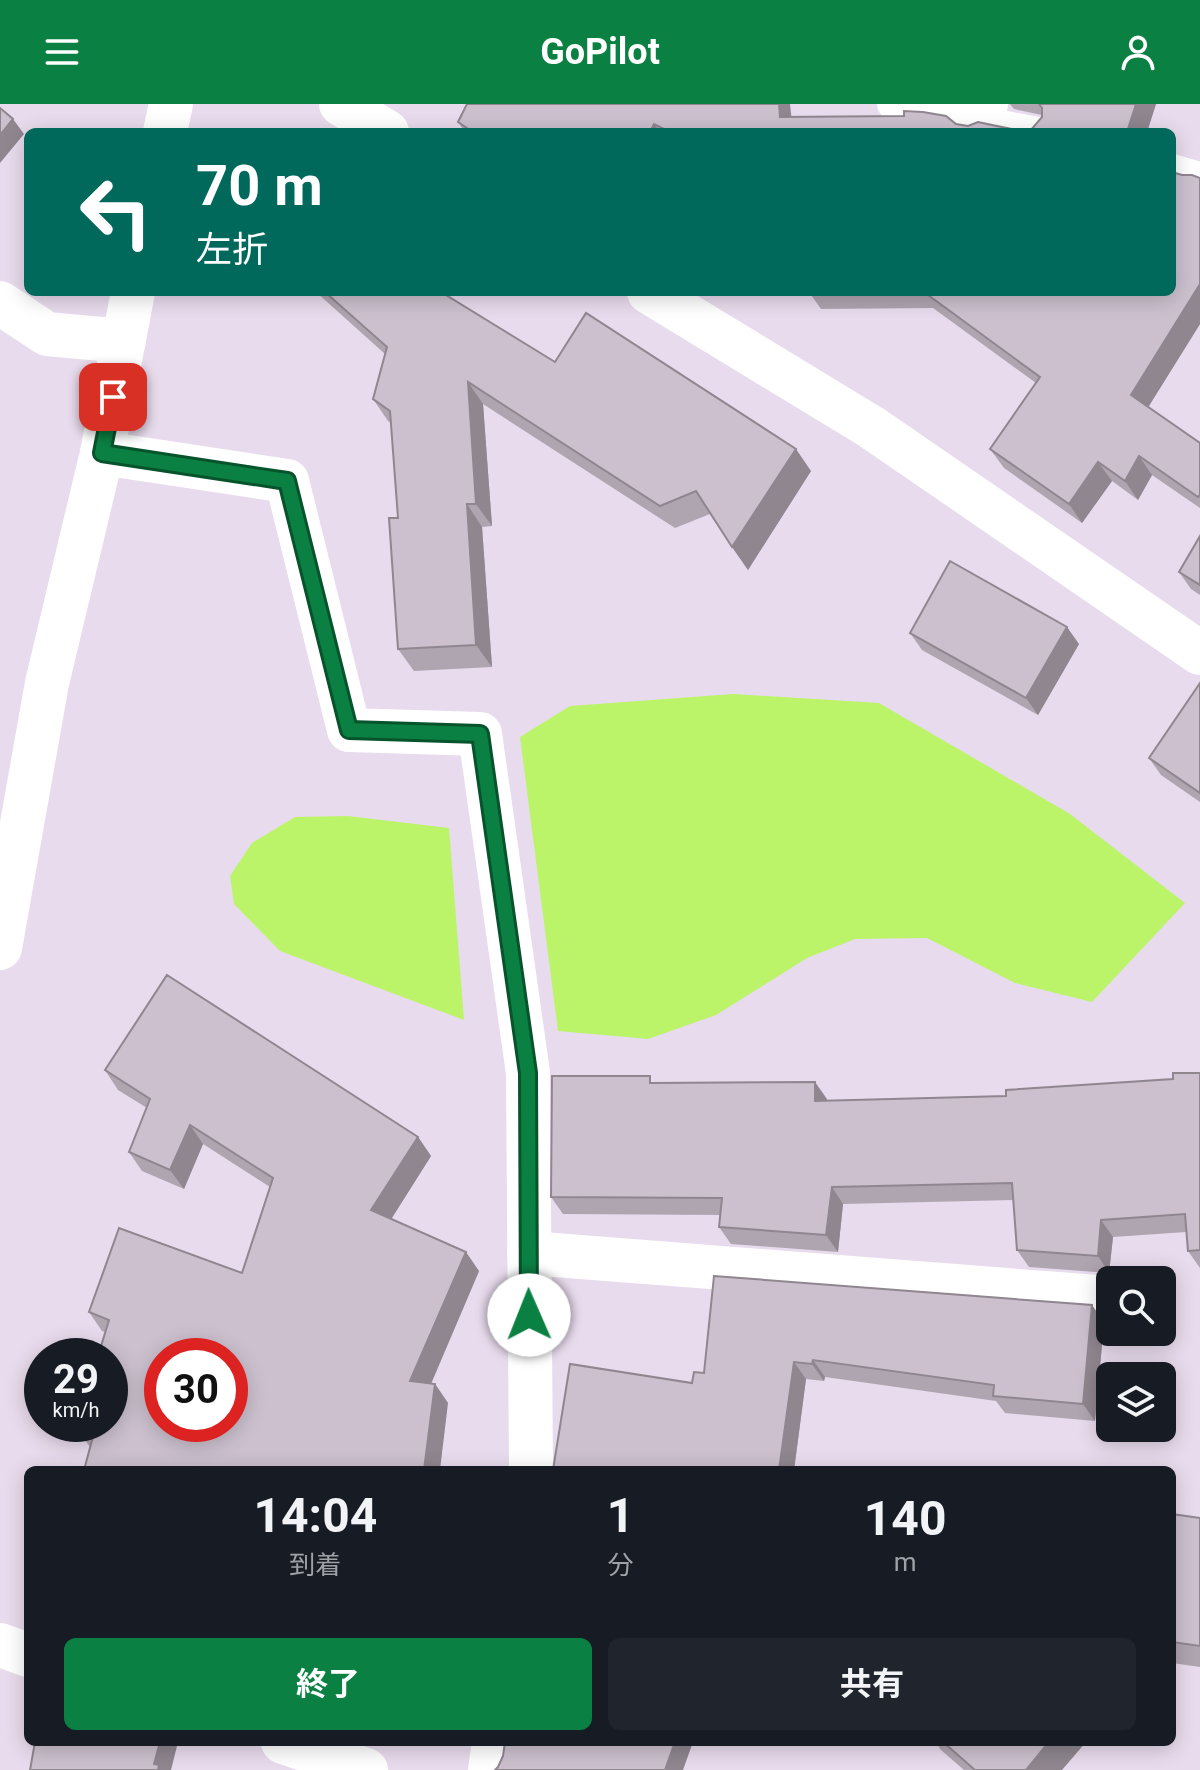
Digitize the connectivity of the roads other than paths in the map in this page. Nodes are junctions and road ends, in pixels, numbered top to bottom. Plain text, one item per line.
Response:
1 (171, 104) edge
2 (341, 104) edge
3 (892, 104) edge
4 (982, 112) edge
5 (166, 128) edge
6 (380, 128) edge
7 (1027, 128) edge
8 (1176, 170) edge
9 (1200, 177) edge
10 (132, 296) edge
11 (656, 296) edge
12 (0, 303) edge
13 (124, 341) junction
14 (102, 453) junction
15 (1200, 653) edge
16 (0, 948) edge
17 (529, 1253) junction
18 (1096, 1297) edge
19 (531, 1466) edge
20 (0, 1645) edge
21 (24, 1654) edge
22 (295, 1746) edge
23 (493, 1746) edge
24 (366, 1770) edge
25 (490, 1770) edge

1 - 5 street
2 - 6 street
3 - 4 lane
4 - 7 lane
8 - 9 lane
10 - 13 street
11 - 15 street
12 - 13 street
13 - 14 street
14 - 16 street
14 - 17 street
17 - 18 street
17 - 19 street
20 - 21 street
22 - 24 street
23 - 25 street

